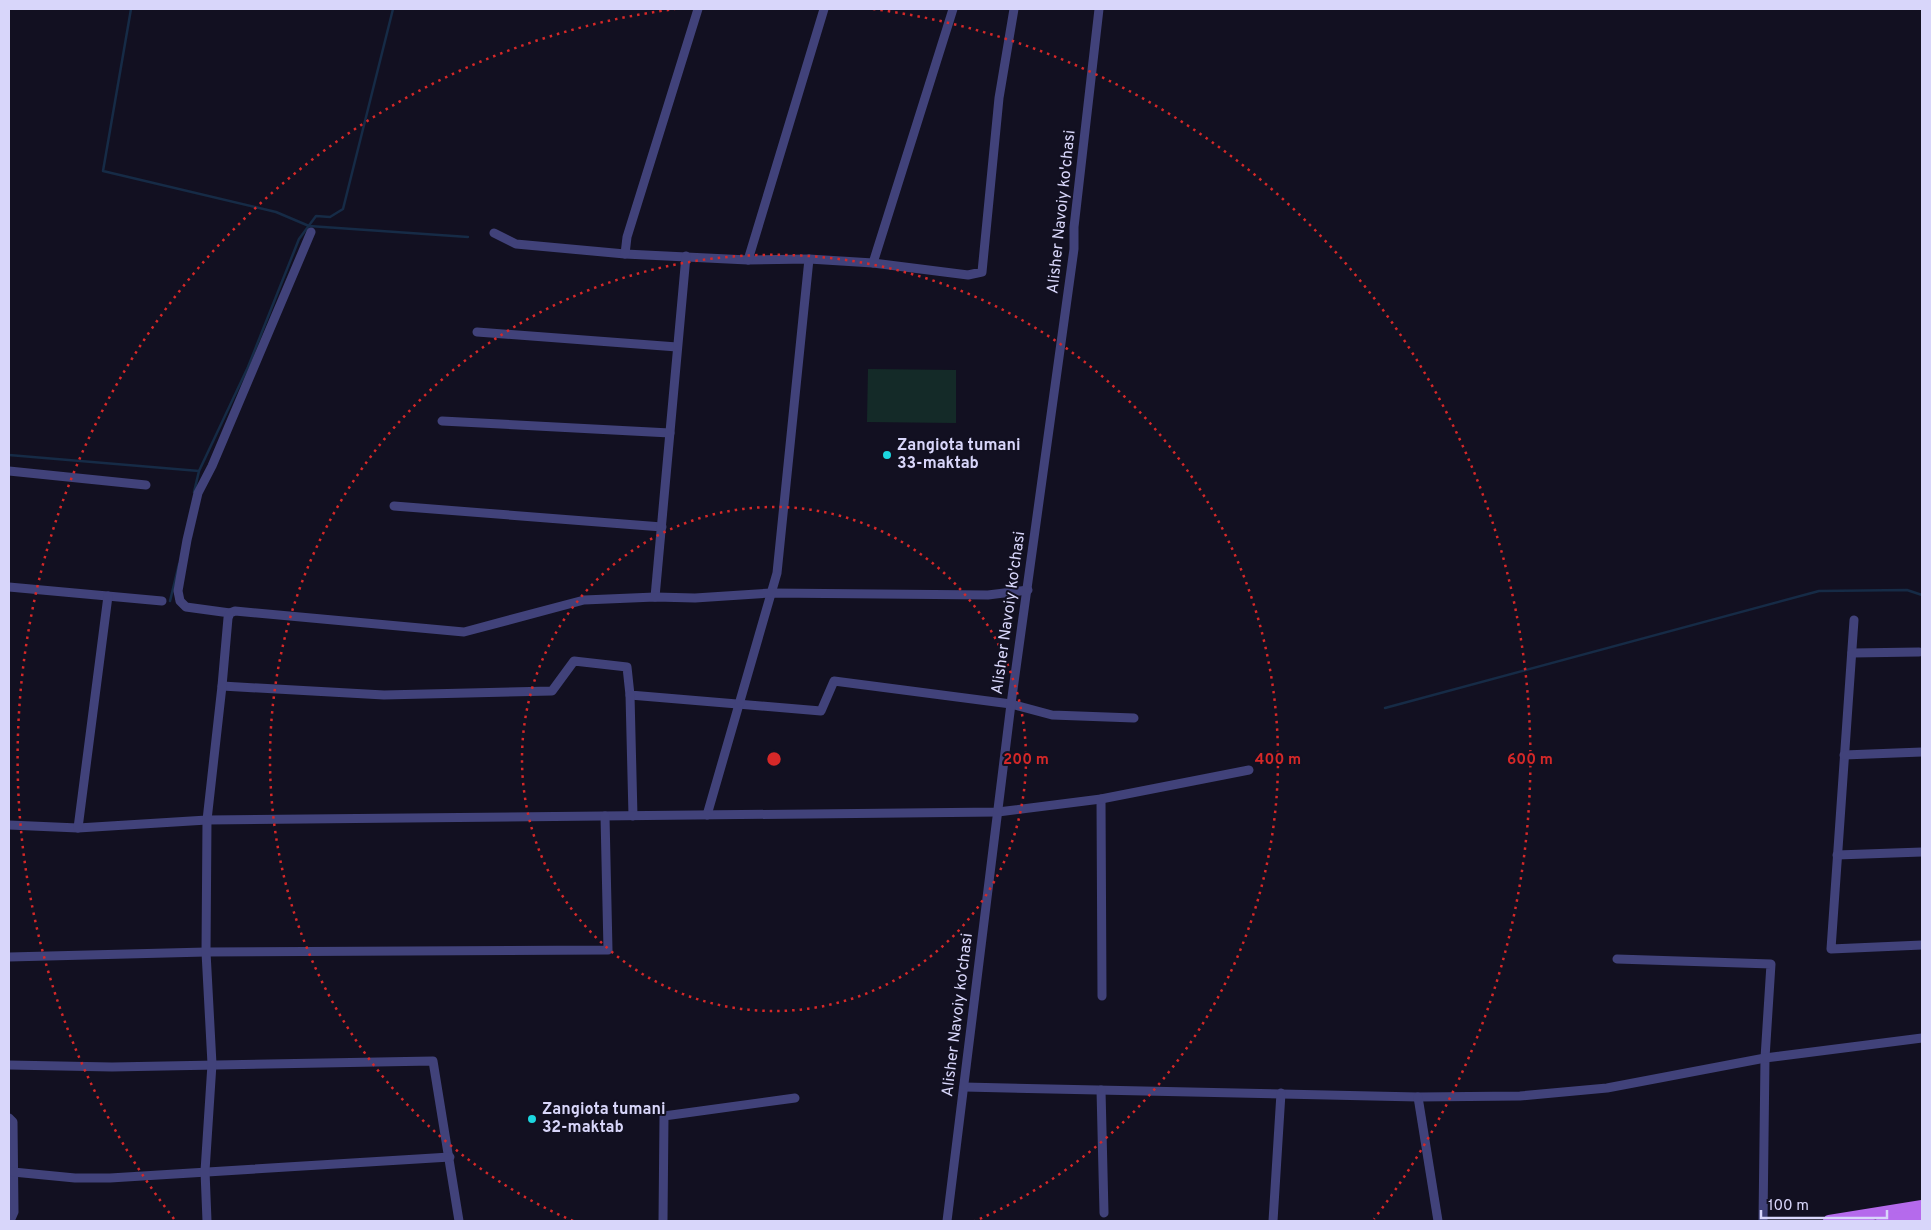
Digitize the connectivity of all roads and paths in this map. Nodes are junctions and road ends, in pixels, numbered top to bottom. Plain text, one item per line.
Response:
1 (698, 9) edge
2 (824, 9) edge
3 (953, 9) edge
4 (1014, 9) edge
5 (1098, 9) edge
6 (311, 232) dead end
7 (494, 233) dead end
8 (625, 254) junction
9 (686, 256) junction
10 (809, 259) junction
11 (748, 260) junction
12 (873, 263) junction
13 (477, 332) dead end
14 (677, 347) junction
15 (442, 421) dead end
16 (670, 432) junction
17 (9, 471) edge
18 (146, 485) dead end
19 (394, 506) dead end
20 (662, 527) junction
21 (9, 587) edge
22 (1028, 590) junction
23 (771, 593) junction
24 (108, 596) junction
25 (655, 596) junction
26 (162, 601) dead end
27 (230, 613) junction
28 (1854, 620) dead end
29 (1919, 652) dead end
30 (1852, 653) junction
31 (222, 686) junction
32 (630, 695) junction
33 (738, 704) junction
34 (1011, 704) junction
35 (1134, 718) dead end
36 (1922, 752) edge
37 (1844, 755) junction
38 (1249, 770) dead end
39 (1101, 799) junction
40 (998, 812) junction
41 (707, 815) junction
42 (605, 816) junction
43 (633, 816) junction
44 (207, 820) junction
45 (9, 825) edge
46 (78, 828) junction
47 (1922, 852) edge
48 (1837, 855) junction
49 (1922, 945) edge
50 (206, 952) junction
51 (9, 957) edge
52 (1617, 959) dead end
53 (1102, 996) dead end
54 (1922, 1038) edge
55 (1765, 1058) junction
56 (212, 1064) junction
57 (9, 1065) edge
58 (964, 1087) junction
59 (1101, 1090) junction
60 (1281, 1094) junction
61 (1418, 1097) junction
62 (795, 1098) dead end
63 (9, 1118) edge
64 (450, 1157) junction
65 (205, 1171) junction
66 (11, 1175) edge
67 (1922, 1206) edge
68 (1104, 1214) dead end
69 (1922, 1215) edge
70 (10, 1221) edge
71 (207, 1221) edge
72 (459, 1221) edge
73 (663, 1221) edge
74 (947, 1221) edge
75 (1273, 1221) edge
76 (1438, 1221) edge
77 (1763, 1221) edge
78 (1829, 1221) edge
79 (1885, 1221) edge

1 - 8 street
2 - 11 street
3 - 12 street
4 - 12 street
5 - 22 street, Alisher Navoiy ko'chasi
6 - 27 street
7 - 8 street
8 - 9 street
9 - 11 street
9 - 14 street
10 - 11 street
10 - 12 street
10 - 23 street
13 - 14 street
14 - 16 street
15 - 16 street
16 - 20 street
17 - 18 street
19 - 20 street
20 - 25 street
21 - 24 street
22 - 23 street
22 - 34 street, Alisher Navoiy ko'chasi
23 - 25 street
23 - 33 street
24 - 26 street
24 - 46 street
25 - 27 street
27 - 31 street
28 - 30 street
29 - 30 street
30 - 37 street
31 - 32 street
31 - 44 street
32 - 33 street
32 - 43 street
33 - 34 street
33 - 41 street
34 - 35 street
34 - 40 street, Alisher Navoiy ko'chasi
36 - 37 street
37 - 48 street
38 - 39 street
39 - 40 street
39 - 53 street
40 - 41 street
40 - 58 street, Alisher Navoiy ko'chasi
41 - 43 street
42 - 43 street
42 - 44 street
42 - 50 street
44 - 46 street
44 - 50 street
45 - 46 street
47 - 48 street
48 - 49 street
50 - 51 street
50 - 56 street
52 - 55 street
54 - 55 street
55 - 61 street
55 - 77 street
56 - 57 street
56 - 64 street
56 - 65 street
58 - 59 street
58 - 74 street, Alisher Navoiy ko'chasi
59 - 60 street
59 - 68 street
60 - 61 street
60 - 75 street
61 - 76 street
62 - 73 street
63 - 66 street
64 - 65 street
64 - 72 street
65 - 66 street
65 - 71 street
66 - 70 street
67 - 78 main road
69 - 79 main road

